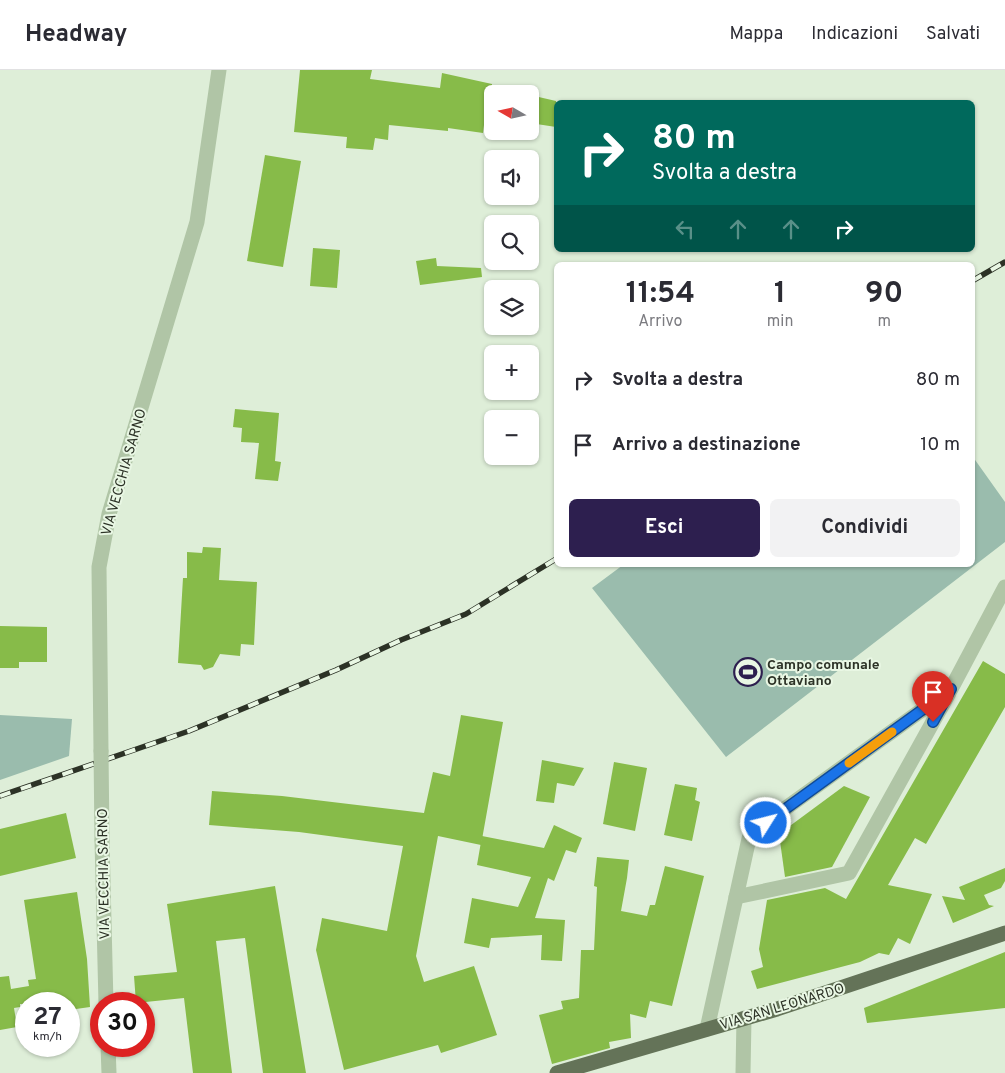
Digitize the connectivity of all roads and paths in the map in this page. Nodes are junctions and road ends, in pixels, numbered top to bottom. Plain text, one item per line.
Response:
1 (219, 70) edge
2 (1005, 587) edge
3 (951, 689) junction
4 (736, 896) junction
5 (1005, 933) edge
6 (106, 992) edge
7 (744, 1018) junction
8 (707, 1029) junction
9 (108, 1057) edge
10 (108, 1073) edge
11 (557, 1073) edge
12 (743, 1073) edge

1 - 6 street, VIA VECCHIA SARNO, bridge
2 - 3 street
3 - 4 street
3 - 4 street
4 - 8 street
5 - 7 main road, VIA SAN LEONARDO
7 - 8 main road, VIA SAN LEONARDO
7 - 12 street
8 - 11 main road, VIA SAN LEONARDO
9 - 10 street

